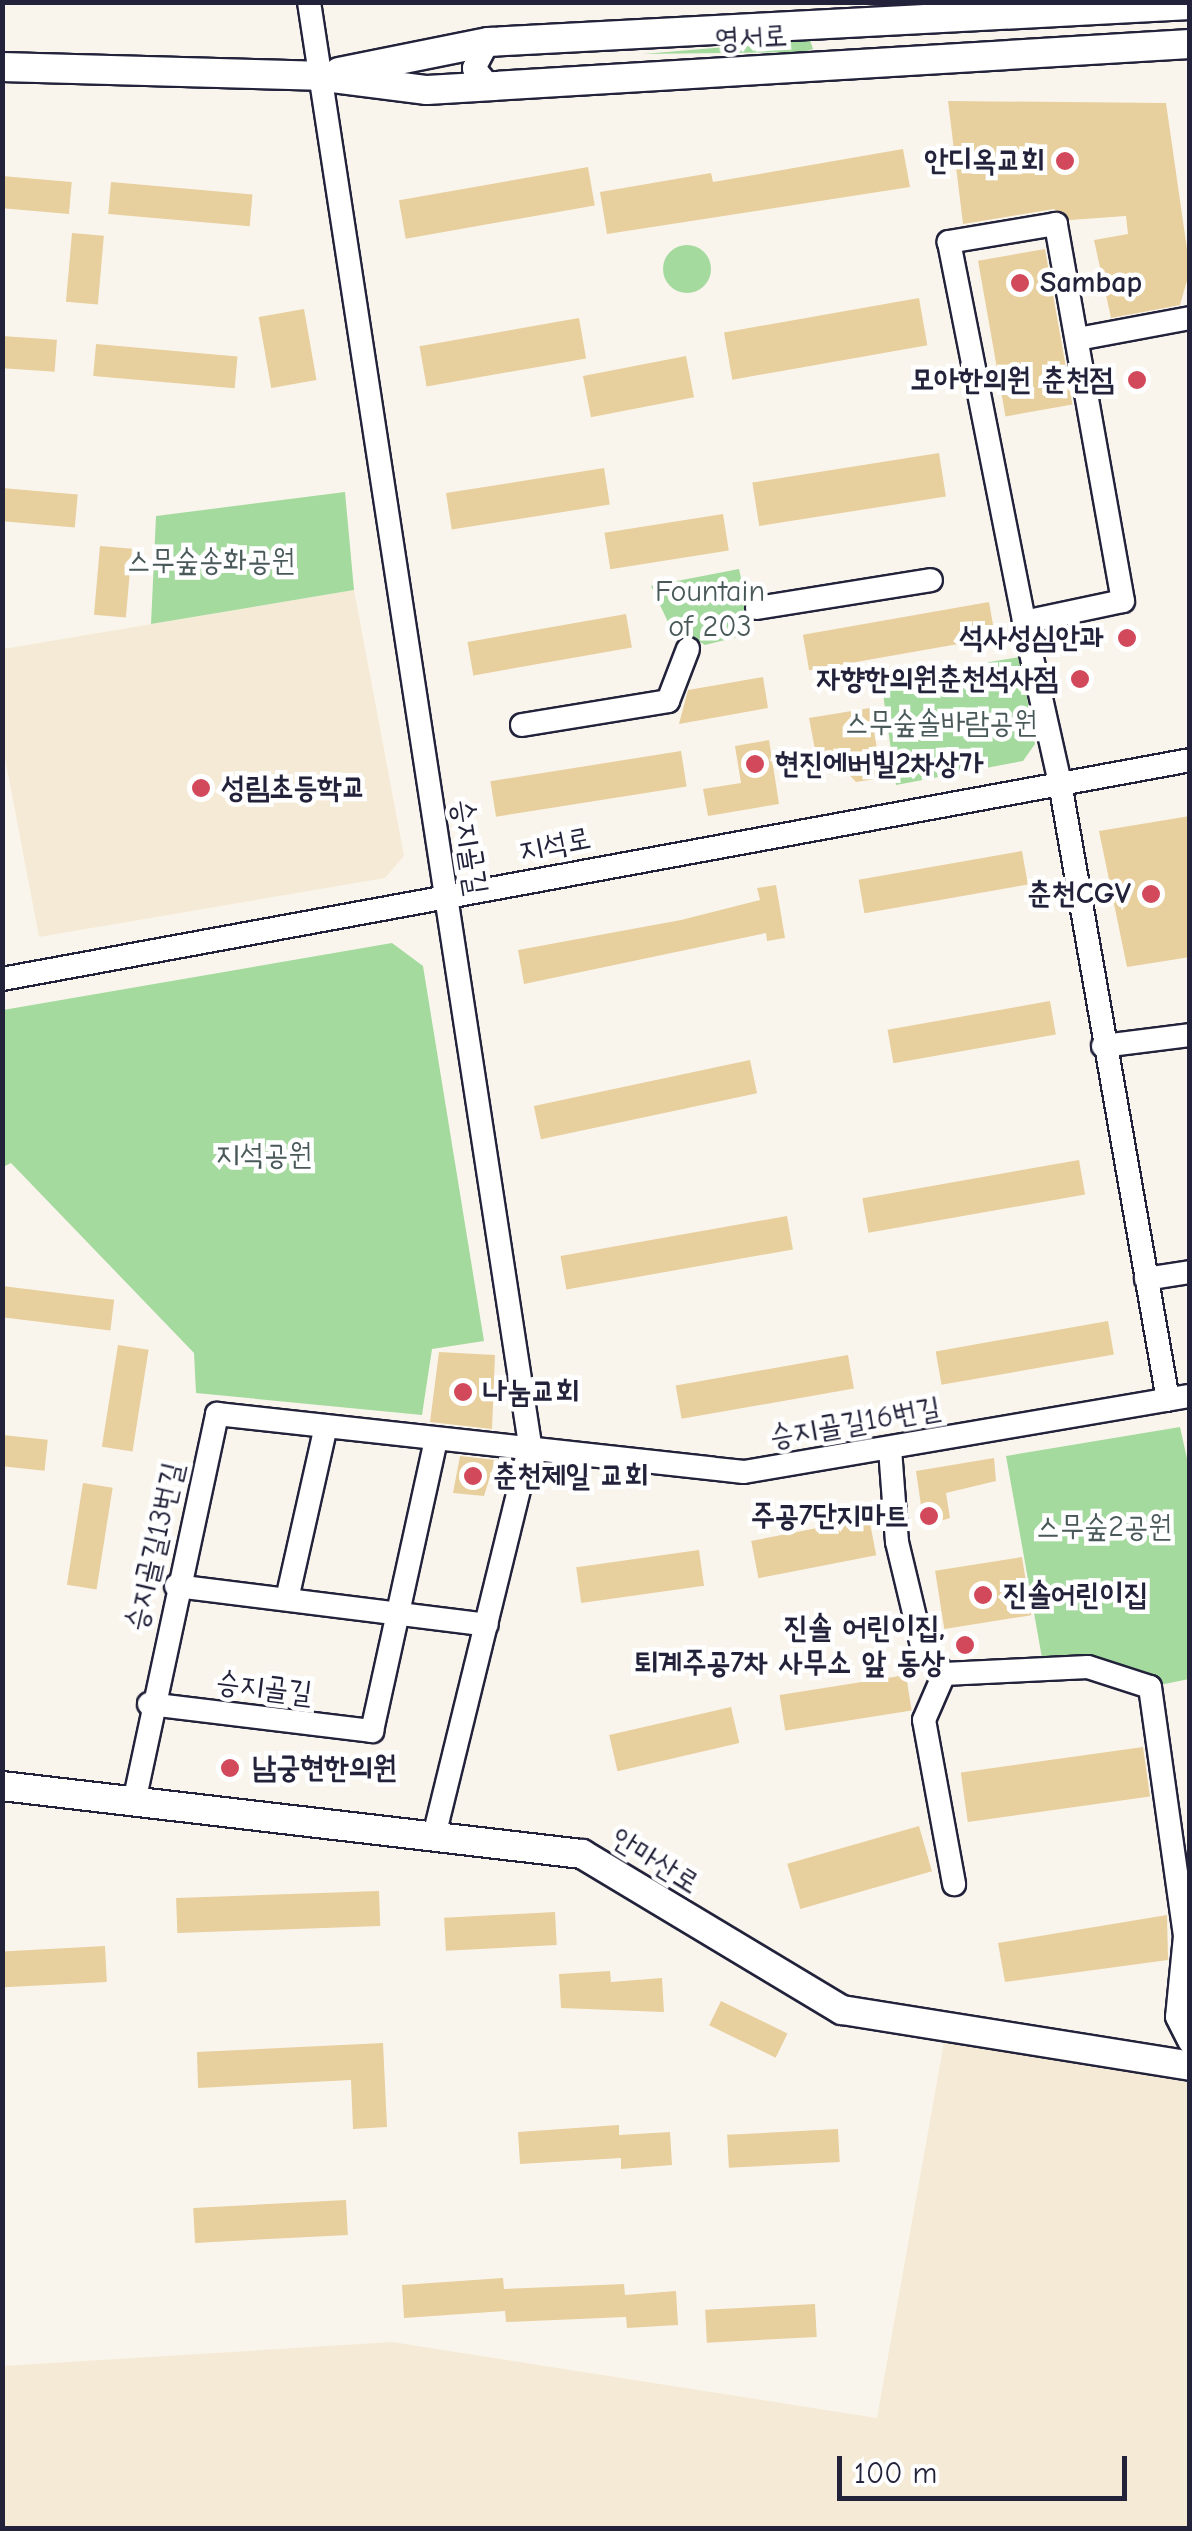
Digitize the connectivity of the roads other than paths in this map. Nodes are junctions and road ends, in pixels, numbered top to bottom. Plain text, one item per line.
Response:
1 (310, 2) edge
2 (1065, 2) edge
3 (1033, 16) junction
4 (968, 21) junction
5 (1184, 21) edge
6 (488, 42) junction
7 (966, 58) junction
8 (2, 66) edge
9 (1190, 73) edge
10 (318, 76) junction
11 (489, 86) junction
12 (1190, 318) edge
13 (1078, 339) junction
14 (931, 580) dead end
15 (756, 608) dead end
16 (1024, 622) junction
17 (688, 649) dead end
18 (522, 725) dead end
19 (1190, 760) edge
20 (1060, 783) junction
21 (446, 896) junction
22 (2, 979) edge
23 (1190, 1035) edge
24 (1104, 1046) junction
25 (1190, 1272) edge
26 (1146, 1279) junction
27 (1178, 1398) edge
28 (326, 1426) junction
29 (436, 1439) junction
30 (530, 1445) junction
31 (890, 1448) junction
32 (176, 1586) junction
33 (286, 1599) junction
34 (394, 1612) junction
35 (487, 1624) junction
36 (944, 1674) junction
37 (150, 1704) junction
38 (2, 1786) edge
39 (134, 1802) junction
40 (434, 1835) junction
41 (954, 1884) dead end
42 (1190, 2042) edge
43 (1190, 2066) edge

1 - 10 street, 승지골길
2 - 3 street
3 - 4 street, 영서로
3 - 5 street, 영서로
4 - 6 street, 영서로
4 - 7 street
5 - 7 street, 영서로
5 - 9 street
6 - 10 street, 영서로
6 - 11 street
7 - 11 street, 영서로
8 - 10 street, 영서로
10 - 11 street, 영서로
10 - 21 street, 승지골길
12 - 13 street
13 - 16 street
13 - 16 street
14 - 15 street
16 - 20 street
17 - 18 street
19 - 20 street, 지석로
20 - 21 street, 지석로
20 - 24 street
21 - 22 street, 지석로
21 - 30 street, 승지골길
23 - 24 street
24 - 26 street
25 - 26 street
26 - 27 street
27 - 31 street, 승지골길16번길
28 - 29 street, 승지골길13번길
28 - 32 street, 승지골길13번길
28 - 33 street
29 - 30 street, 승지골길13번길
29 - 34 street
30 - 31 street, 승지골길16번길
30 - 35 street, 승지골길
31 - 36 street
32 - 33 street
32 - 37 street, 승지골길13번길
33 - 34 street
34 - 35 street
34 - 37 street, 승지골길
35 - 40 street, 승지골길
36 - 41 street
36 - 42 street
37 - 39 street, 승지골길13번길
38 - 39 street, 안마산로
39 - 40 street, 안마산로
40 - 43 street, 안마산로

